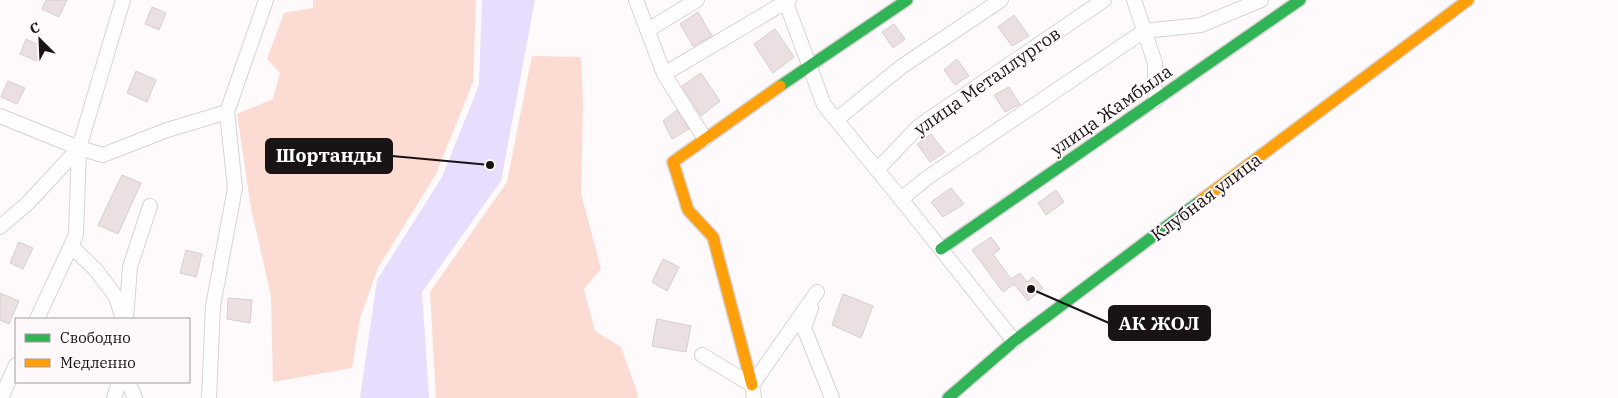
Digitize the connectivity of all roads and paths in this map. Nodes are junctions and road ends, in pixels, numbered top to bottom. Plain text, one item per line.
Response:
1 (123, 0) edge
2 (266, 0) edge
3 (636, 0) edge
4 (697, 0) edge
5 (907, 0) edge
6 (1001, 0) edge
7 (1104, 0) edge
8 (1134, 0) edge
9 (1261, 0) edge
10 (1300, 0) edge
11 (1468, 0) edge
12 (786, 1) edge
13 (648, 30) junction
14 (1144, 31) junction
15 (809, 66) junction
16 (664, 74) junction
17 (1155, 101) junction
18 (227, 112) junction
19 (0, 116) edge
20 (836, 120) junction
21 (705, 139) junction
22 (79, 148) junction
23 (877, 170) junction
24 (901, 199) junction
25 (150, 206) dead end
26 (0, 227) edge
27 (71, 246) junction
28 (941, 249) junction
29 (37, 318) edge
30 (125, 318) edge
31 (125, 318) edge
32 (1014, 341) junction
33 (702, 355) dead end
34 (15, 367) edge
35 (119, 383) edge
36 (128, 383) edge
37 (753, 392) edge
38 (1, 398) edge
39 (114, 398) edge
40 (135, 398) edge
41 (209, 398) edge
42 (832, 398) edge
43 (948, 398) edge

1 - 22 street
2 - 18 street
3 - 13 street
4 - 13 street
5 - 15 street
6 - 20 street
7 - 23 street, улица Металлургов
8 - 14 street
9 - 14 street
10 - 17 street, улица Жамбыла
11 - 32 street, Клубная улица
12 - 15 street
12 - 16 street
13 - 16 street
14 - 17 street
14 - 24 street
15 - 20 street
15 - 21 street
16 - 21 street
17 - 28 street, улица Жамбыла
18 - 22 street
18 - 41 street
19 - 22 street
20 - 23 street
21 - 37 street
22 - 26 street
22 - 27 street
23 - 24 street
24 - 28 street
25 - 31 street
27 - 29 street
27 - 30 street
28 - 32 street
32 - 43 street, Клубная улица
33 - 37 street
34 - 38 street
35 - 39 street
36 - 40 street
37 - 42 street

